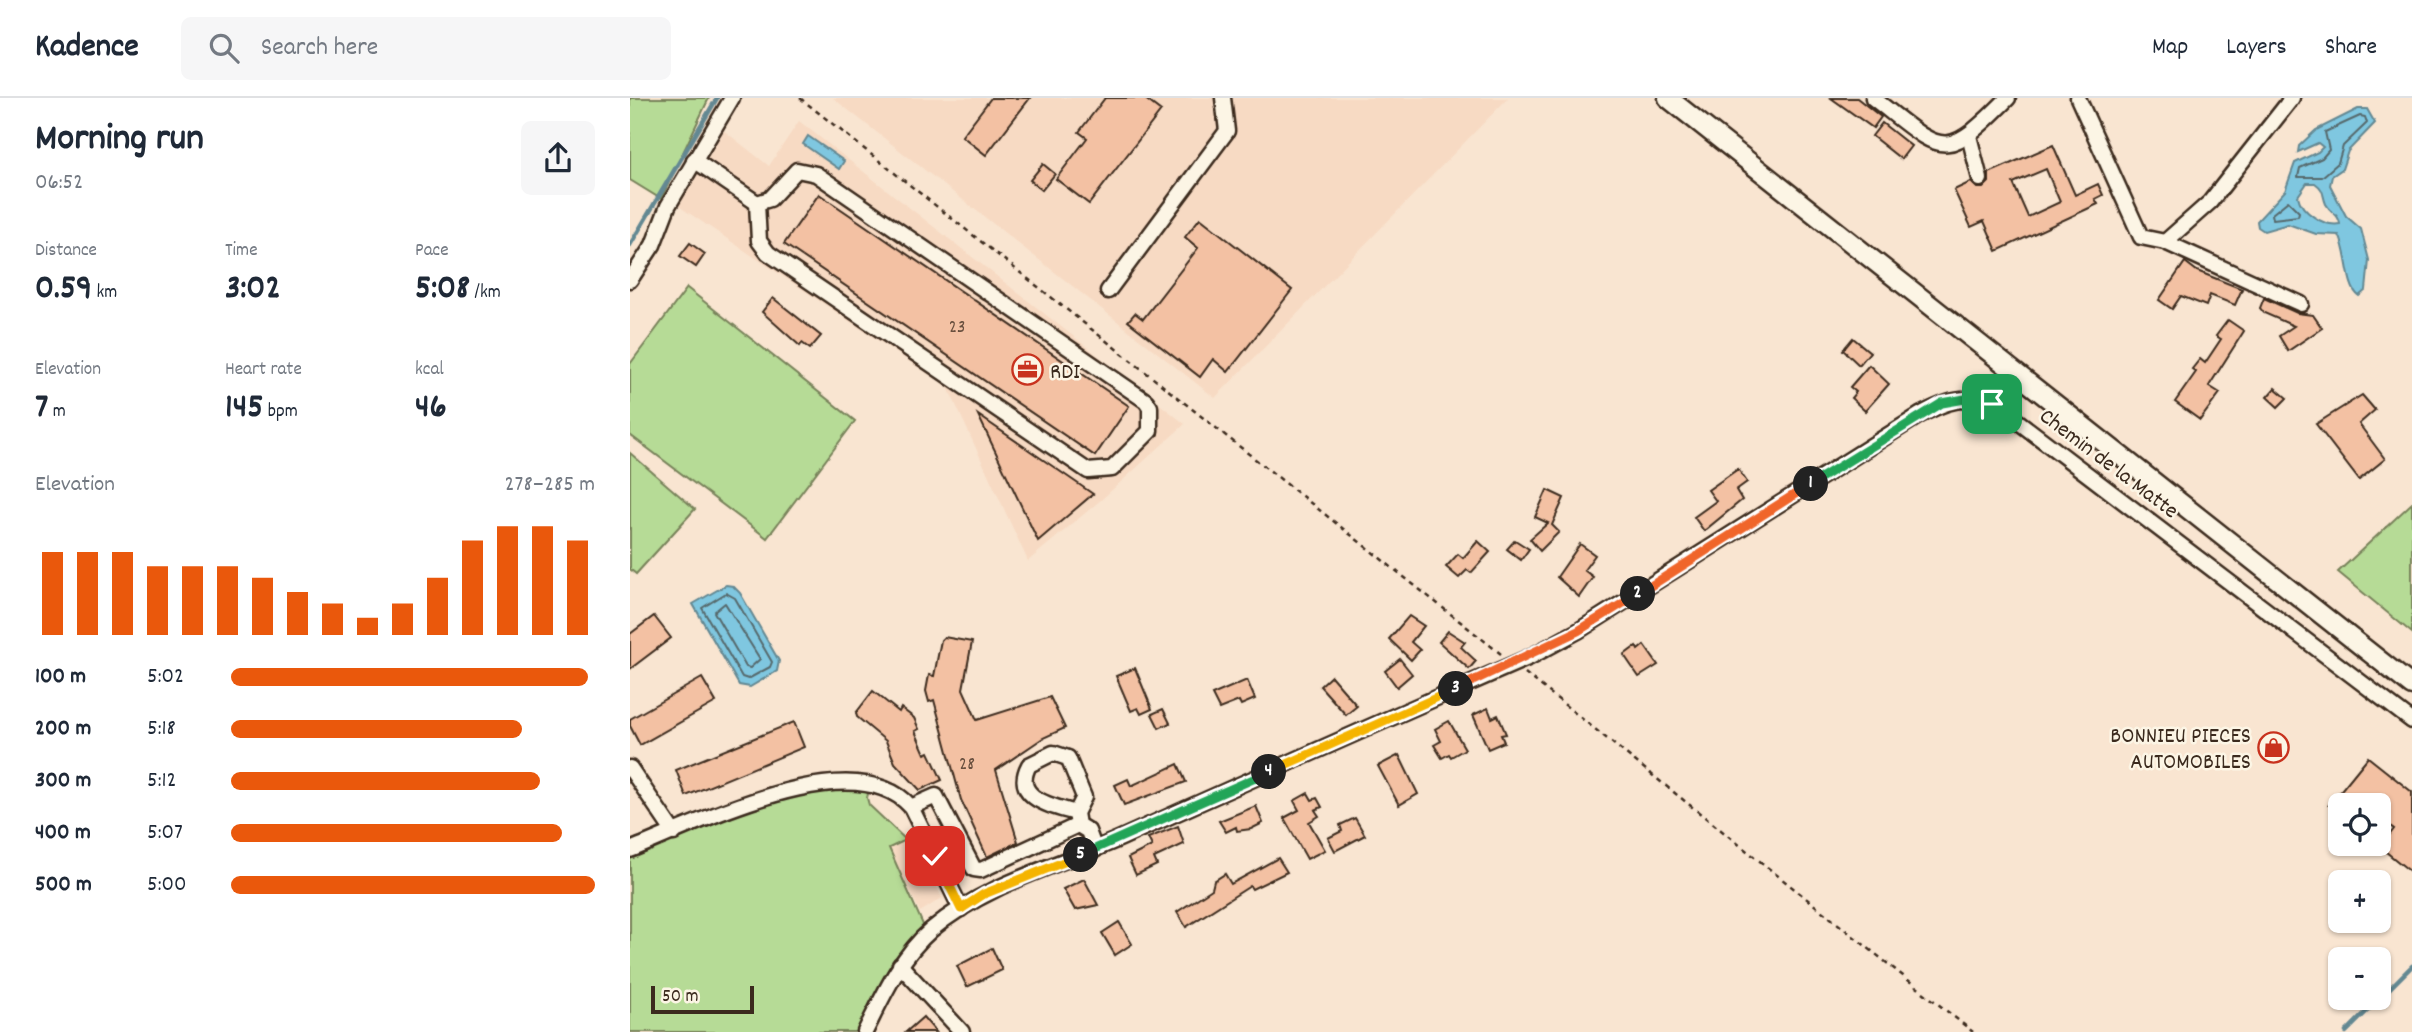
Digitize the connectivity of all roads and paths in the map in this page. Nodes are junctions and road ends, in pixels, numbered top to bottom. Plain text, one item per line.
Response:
1 (732, 98) edge
2 (800, 98) edge
3 (1223, 98) edge
4 (1668, 98) edge
5 (1873, 98) edge
6 (2008, 98) edge
7 (2078, 98) edge
8 (2292, 98) edge
9 (1969, 136) junction
10 (694, 160) junction
11 (1980, 179) dead end
12 (757, 203) junction
13 (2165, 242) junction
14 (630, 280) edge
15 (1108, 291) dead end
16 (2301, 304) dead end
17 (1513, 664) junction
18 (2412, 684) edge
19 (2412, 721) edge
20 (630, 768) edge
21 (911, 807) junction
22 (1077, 819) junction
23 (674, 833) junction
24 (630, 850) edge
25 (1095, 850) junction
26 (961, 909) junction
27 (900, 965) junction
28 (865, 1032) edge
29 (962, 1032) edge
30 (1973, 1032) edge

1 - 10 street
2 - 17 path
3 - 15 street
4 - 18 main road
5 - 9 street
6 - 9 street
7 - 13 street
8 - 13 street
9 - 11 street
10 - 12 street
10 - 14 street
12 - 12 street
13 - 16 street
17 - 19 street, Chemin de la Matte
17 - 25 street, Chemin de la Matte
17 - 30 path
20 - 23 street
21 - 22 street
21 - 23 street
21 - 26 street
22 - 22 street
22 - 25 street
23 - 24 street
25 - 26 street, Chemin de la Matte
26 - 27 street, Chemin de la Matte
27 - 28 street, Chemin de la Matte
27 - 29 street

